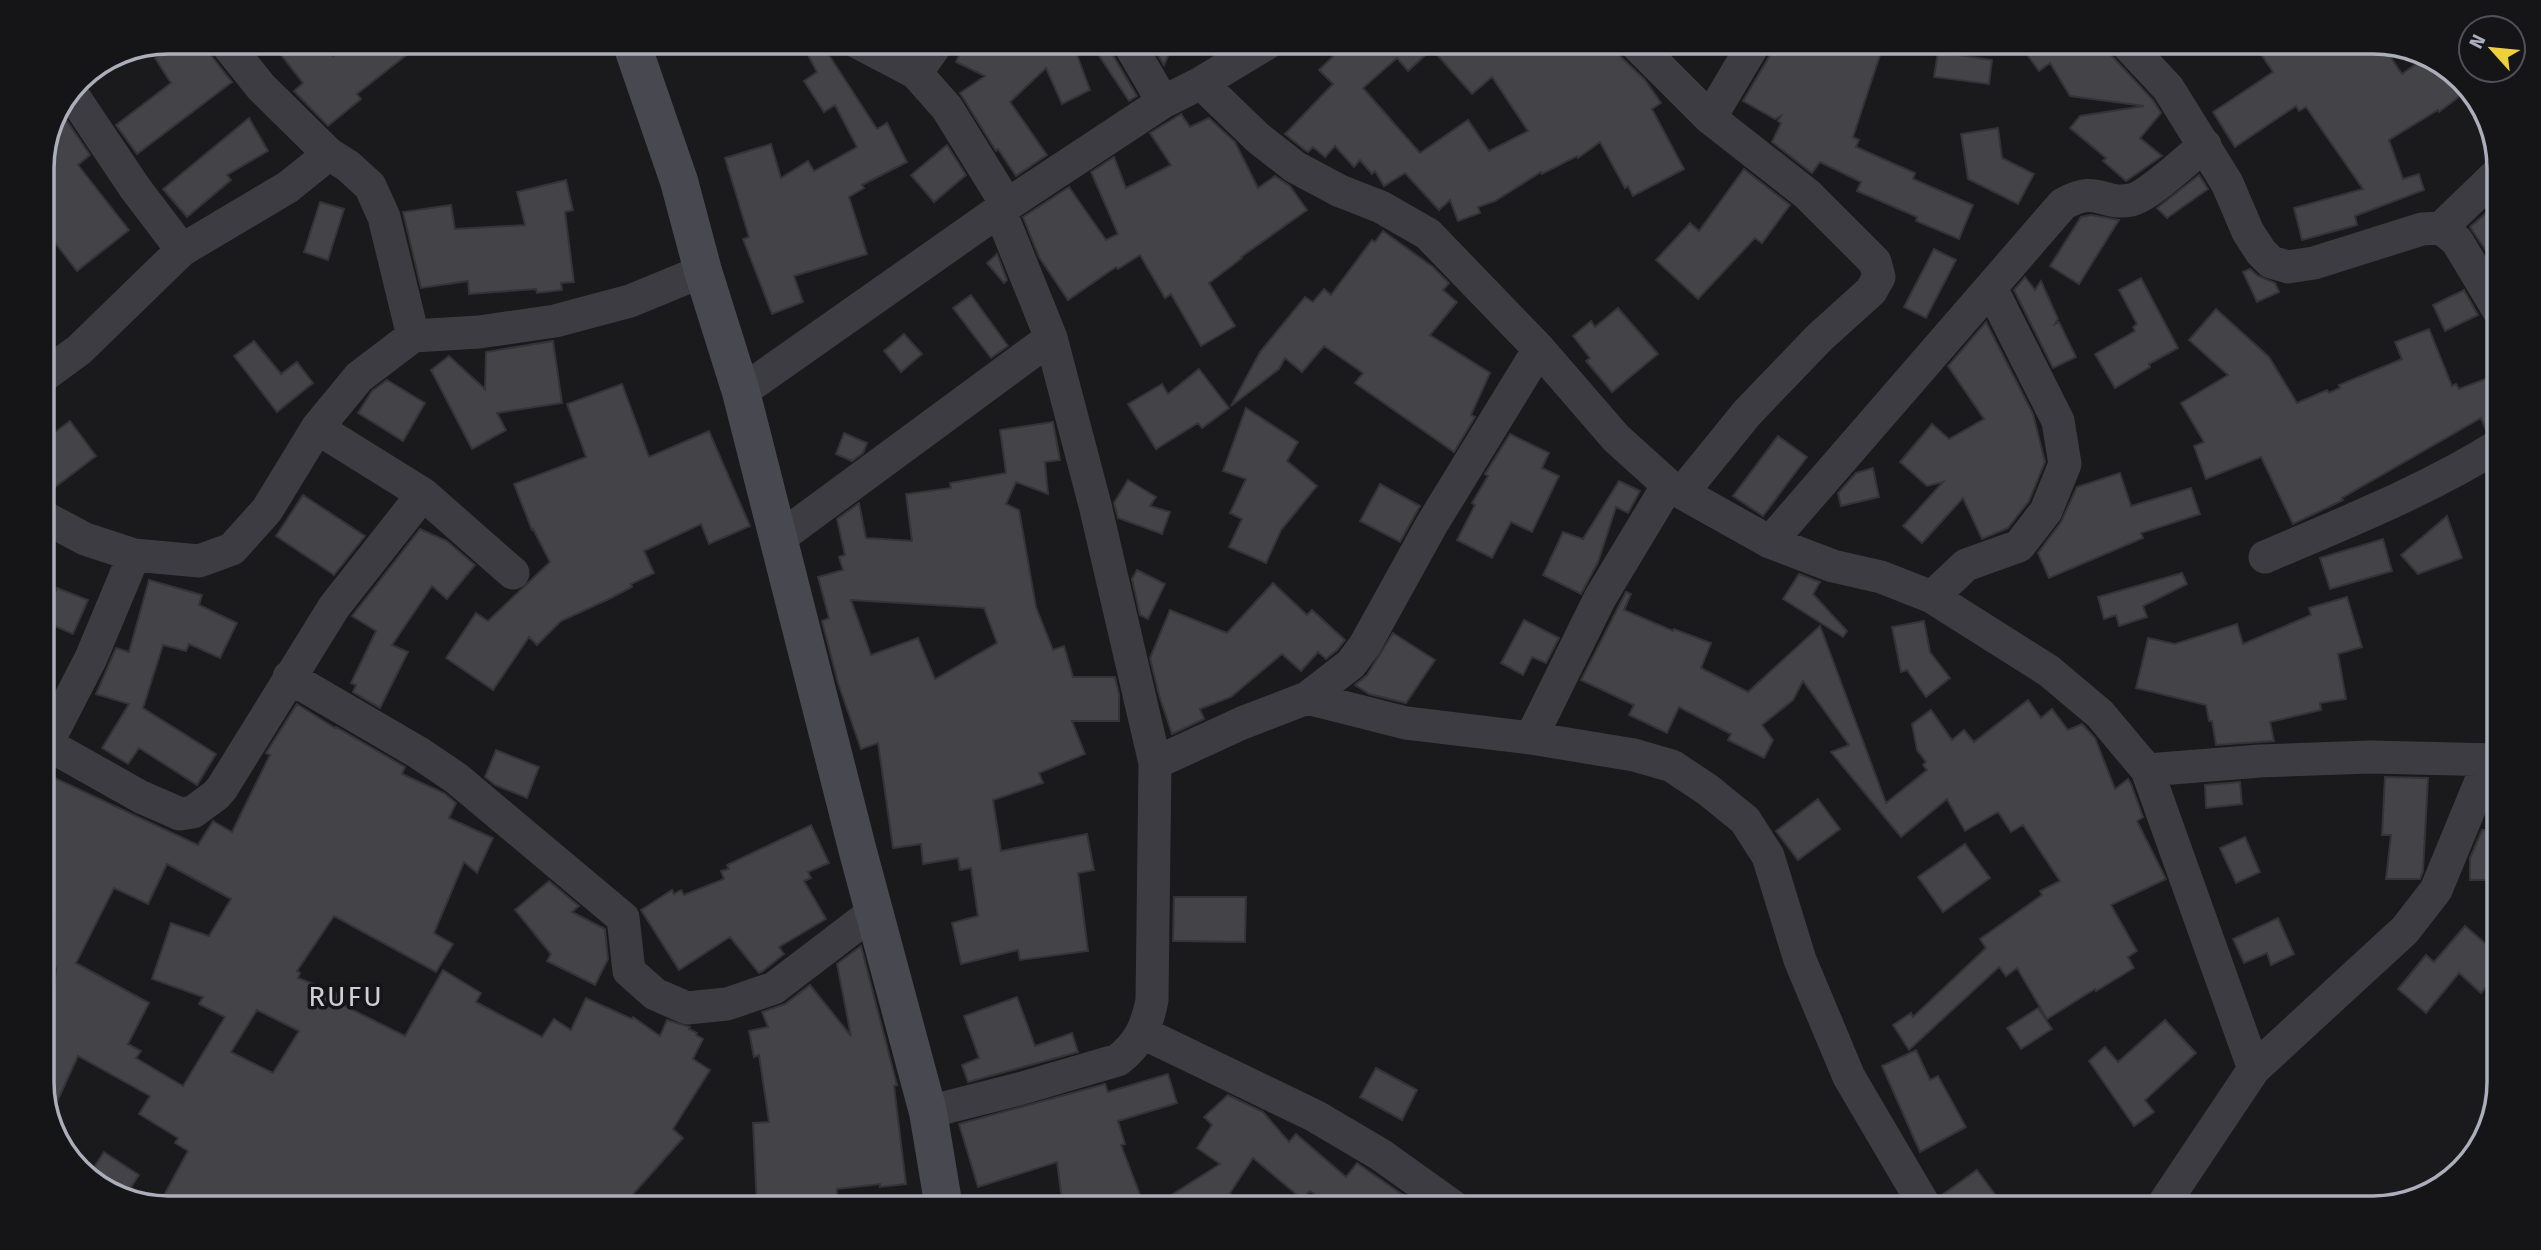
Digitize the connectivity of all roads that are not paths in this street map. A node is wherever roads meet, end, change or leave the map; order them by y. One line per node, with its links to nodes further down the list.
1 (235, 54): 16 (street)
2 (635, 54): 21 (street)
3 (881, 54): 10 (street)
4 (929, 54): 10 (street)
5 (1135, 54): 13 (street)
6 (1249, 54): 11 (street)
7 (1646, 54): 14 (street)
8 (1748, 54): 14 (street)
9 (2136, 54): 15 (street)
10 (916, 72): 18 (street)
11 (1201, 83): 13 (street); 26 (street)
12 (77, 101): 20 (street)
13 (1164, 102): 18 (street)
14 (1710, 118): 31 (street)
15 (2205, 145): 19 (street); 22 (street)
16 (328, 154): 20 (street); 24 (street)
17 (2487, 184): 19 (street)
18 (1004, 208): 25 (street); 28 (street)
19 (2441, 228): 23 (street)
20 (182, 250): 27 (street)
21 (703, 271): 24 (street); 28 (street)
22 (1991, 288): 35 (street); 39 (street)
23 (2487, 291)
24 (413, 336): 29 (street)
25 (1051, 338): 34 (street); 46 (street)
26 (1539, 349): 31 (street); 41 (street)
27 (54, 368)
28 (741, 392): 34 (street)
29 (317, 428): 32 (street); 36 (street)
30 (2487, 452): 37 (street)
31 (1675, 489): 35 (street); 43 (street)
32 (423, 494): 38 (street); 40 (street)
33 (54, 522): 36 (street)
34 (778, 539): 49 (street)
35 (1770, 542): 39 (street)
36 (134, 555): 42 (street)
37 (2265, 557)
38 (513, 573)
39 (1932, 597): 47 (street)
40 (289, 677): 44 (street); 49 (street)
41 (1307, 698): 43 (street); 46 (street)
42 (54, 731)
43 (1531, 738): 55 (street)
44 (54, 754)
45 (2487, 759): 47 (street)
46 (1155, 763): 50 (street)
47 (2147, 771): 51 (street)
48 (2487, 775): 51 (street)
49 (874, 911): 52 (street)
50 (1143, 1033): 52 (street); 54 (street)
51 (2254, 1069): 56 (street)
52 (928, 1112): 53 (street)
53 (942, 1196)
54 (1438, 1196)
55 (1919, 1196)
56 (2169, 1196)

